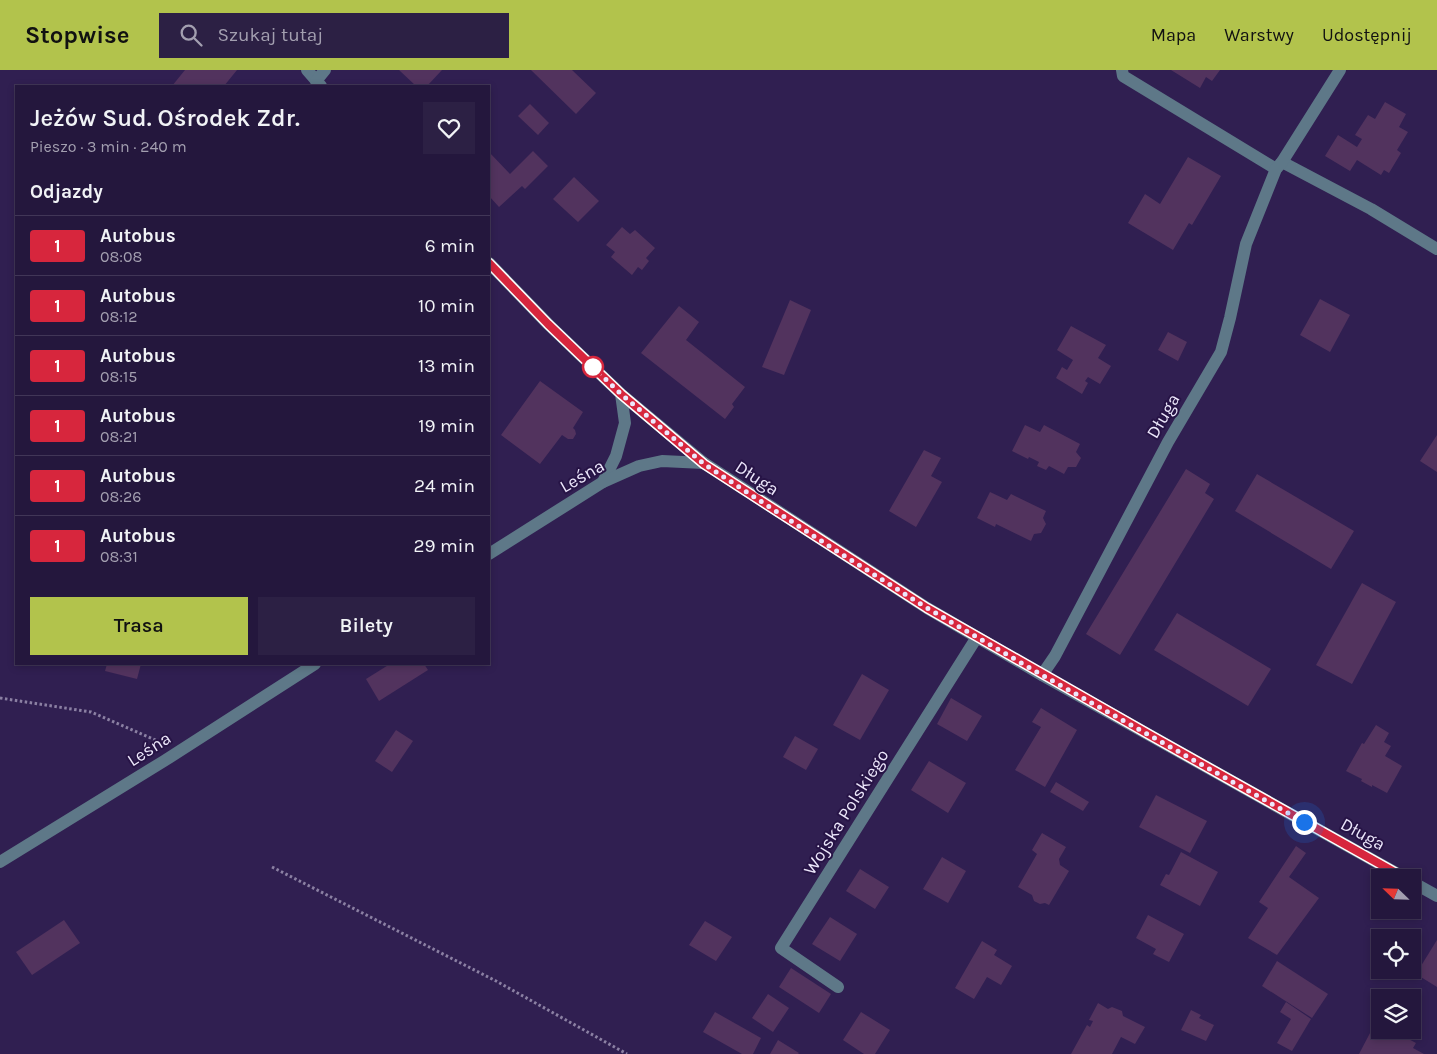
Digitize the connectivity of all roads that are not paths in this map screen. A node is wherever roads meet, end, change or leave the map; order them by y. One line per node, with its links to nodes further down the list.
1 (307, 70): 5 (street)
2 (325, 70): 5 (street)
3 (1122, 70): 6 (street)
4 (1340, 70): 6 (street, Długa)
5 (318, 84)
6 (1279, 166): 7 (street); 15 (street, Długa)
7 (1437, 249)
8 (490, 264): 9 (street, Długa)
9 (621, 394): 10 (street, Długa); 11 (street)
10 (704, 464): 11 (street, Leśna); 13 (street, Długa)
11 (603, 482): 12 (street, Leśna)
12 (490, 553)
13 (977, 637): 15 (street, Długa); 20 (street, Wojska Polskiego)
14 (313, 665): 16 (street, Leśna)
15 (1042, 675): 17 (street, Długa)
16 (0, 862)
17 (1388, 869)
18 (1421, 887): 19 (street)
19 (1437, 896)
20 (838, 987)

